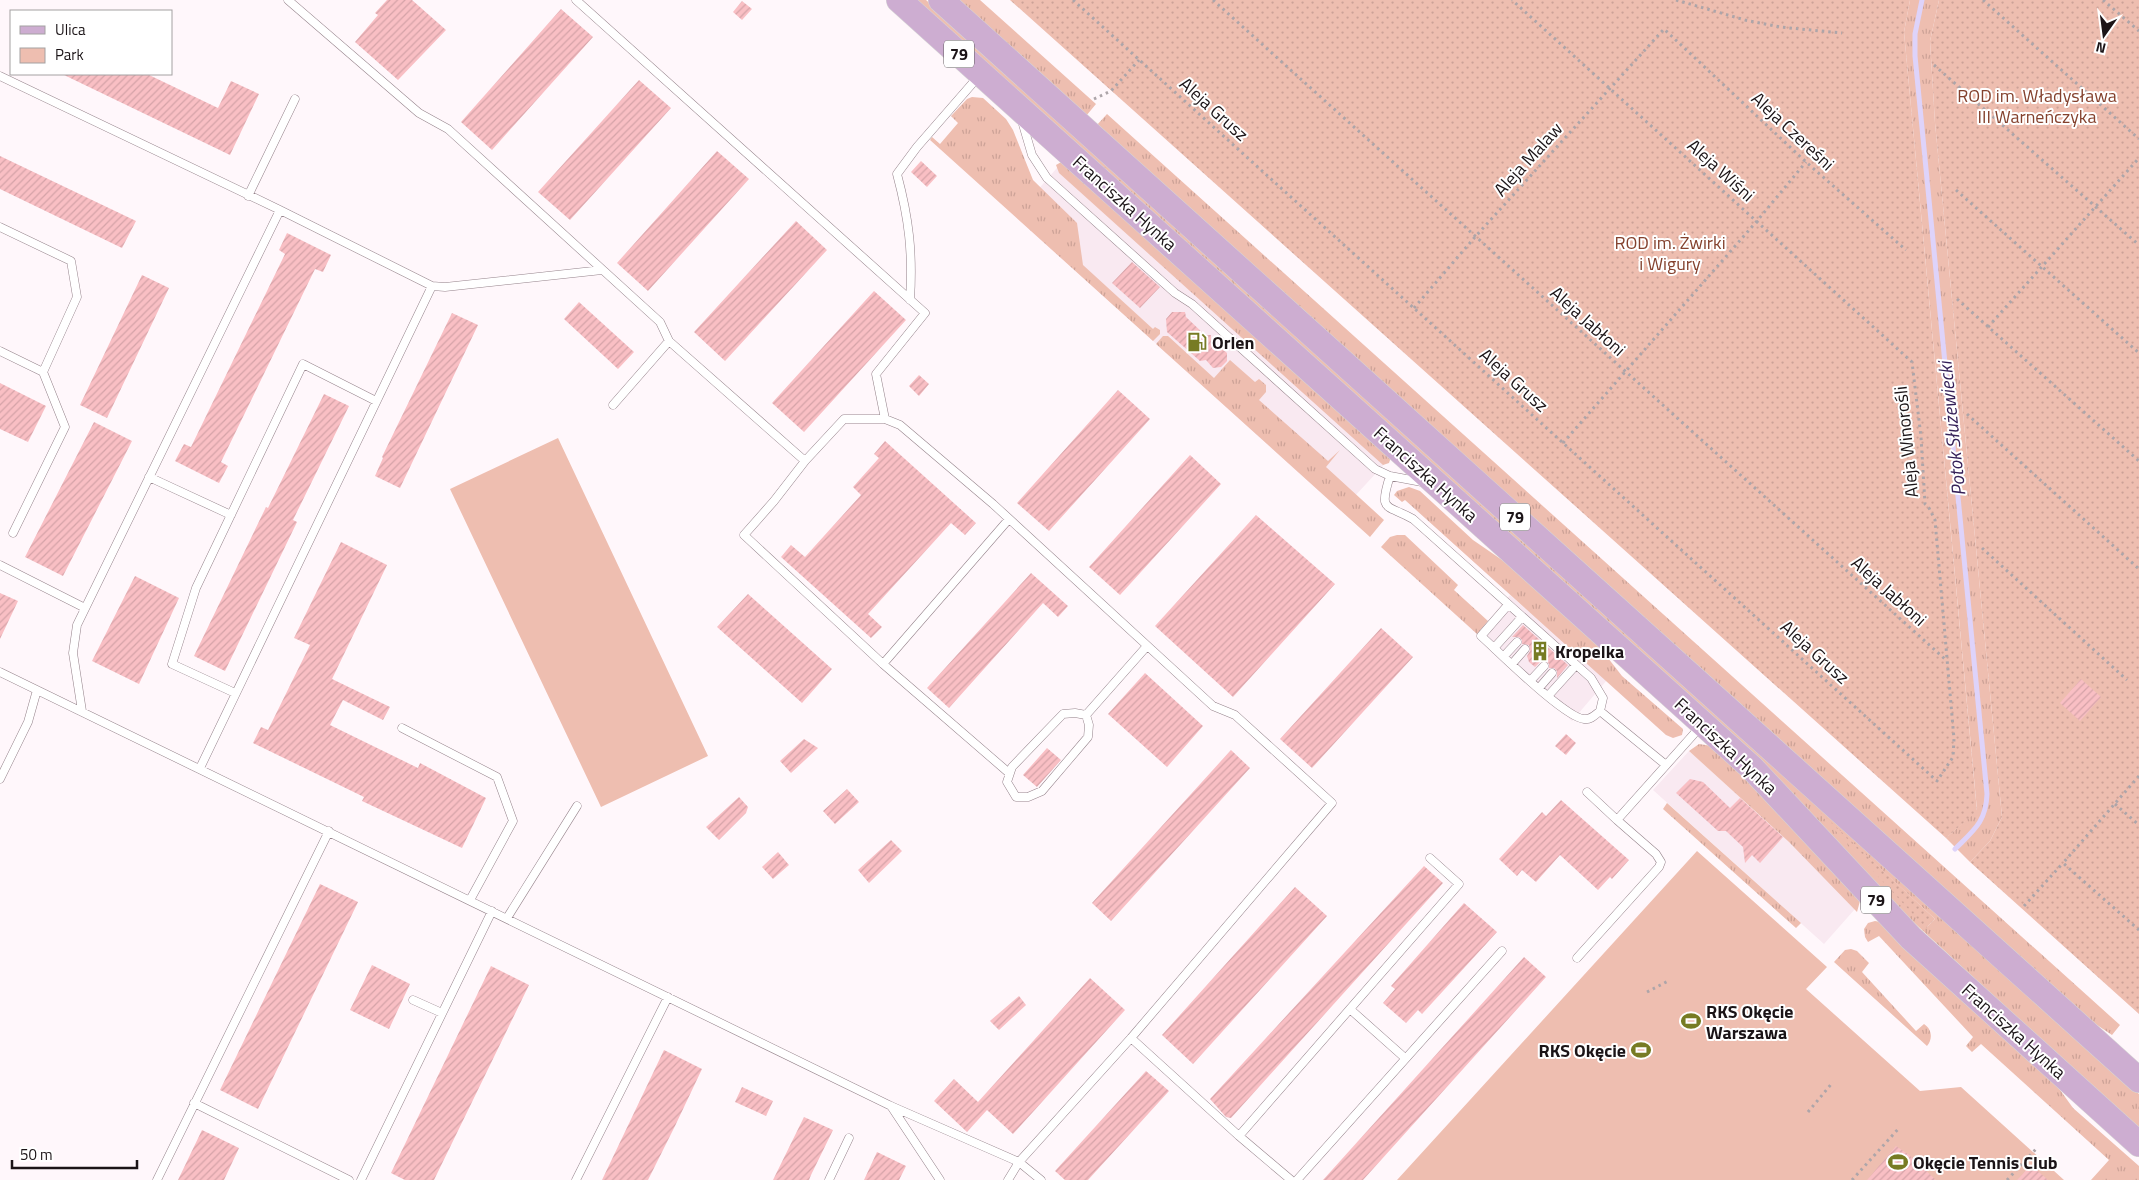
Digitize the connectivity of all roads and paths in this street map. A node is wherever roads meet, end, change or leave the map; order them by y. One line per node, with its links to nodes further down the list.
1 (288, 0): 35 (lane)
2 (576, 0): 38 (lane)
3 (899, 0): 16 (main road, Franciszka Hynka / 79)
4 (940, 0): 118 (main road, Franciszka Hynka / 79)
5 (1073, 0): 14 (path, Aleja Grusz)
6 (1213, 0): 31 (path, Aleja Jabłoni)
7 (1512, 0): 18 (path, Aleja Wiśni)
8 (1676, 0): 13 (path)
9 (1982, 0): 22 (path)
10 (2103, 0): 12 (path)
11 (1664, 29): 18 (path, Aleja Malaw); 24 (path, Aleja Czereśni)
12 (2139, 31)
13 (1842, 33)
14 (1139, 60): 20 (path); 39 (path, Aleja Grusz)
15 (1934, 65): 27 (path)
16 (980, 73): 21 (main road, Franciszka Hynka / 79); 38 (lane)
17 (0, 76): 26 (lane)
18 (1611, 89): 29 (path, Aleja Wiśni); 31 (path, Aleja Malaw)
19 (295, 99): 26 (lane)
20 (1094, 99)
21 (1018, 107): 54 (lane); 56 (main road, Franciszka Hynka / 79)
22 (2139, 140)
23 (2139, 158): 27 (path)
24 (1806, 162): 29 (path); 33 (path, Aleja Czereśni)
25 (1956, 190): 34 (path)
26 (248, 196): 28 (lane)
27 (2096, 207): 32 (path); 34 (path)
28 (280, 210): 36 (lane); 55 (lane)
29 (1758, 221): 44 (path, Aleja Wiśni); 46 (path)
30 (0, 227): 45 (lane)
31 (1475, 237): 39 (path, Aleja Malaw); 46 (path, Aleja Jabłoni)
32 (2139, 245)
33 (1906, 250)
34 (2043, 267): 40 (path); 43 (path)
35 (602, 270): 36 (lane); 41 (lane)
36 (432, 286): 47 (lane)
37 (1957, 299): 40 (path)
38 (910, 300): 50 (lane)
39 (1414, 308): 51 (path, Aleja Grusz)
40 (1988, 328): 53 (path)
41 (669, 341): 48 (lane); 52 (lane)
42 (0, 351): 45 (lane)
43 (2139, 353)
44 (1912, 362): 71 (path, Aleja Winorośli)
45 (42, 372): 59 (lane)
46 (1625, 372): 51 (path); 71 (path, Aleja Jabłoni)
47 (376, 401): 57 (lane); 82 (lane)
48 (613, 404)
49 (1967, 414): 62 (path)
50 (885, 419): 52 (lane); 58 (lane)
51 (1563, 443): 94 (path, Aleja Grusz)
52 (805, 461): 72 (lane)
53 (2139, 461)
54 (1390, 476): 56 (lane); 63 (lane)
55 (149, 477): 57 (lane); 64 (lane)
56 (1437, 484): 87 (main road, Franciszka Hynka / 79)
57 (231, 515): 82 (lane)
58 (1009, 519): 67 (lane); 72 (lane)
59 (13, 533)
60 (1982, 548): 79 (path)
61 (0, 565): 64 (lane)
62 (2139, 569)
63 (1508, 604): 65 (lane); 68 (lane)
64 (85, 608): 84 (lane)
65 (1522, 617): 68 (lane); 74 (lane)
66 (1517, 642): 70 (lane)
67 (1147, 646): 86 (lane); 116 (lane)
68 (1494, 648): 70 (lane)
69 (1525, 649): 73 (lane)
70 (1504, 656): 73 (lane)
71 (1946, 661): 94 (path, Aleja Winorośli)
72 (883, 664): 91 (lane)
73 (1512, 664): 78 (lane)
74 (1576, 665): 83 (lane); 85 (lane)
75 (1544, 666): 78 (lane)
76 (0, 672): 81 (lane)
77 (1552, 673): 80 (lane)
78 (1531, 680): 80 (lane)
79 (2127, 680)
80 (1539, 688): 83 (lane)
81 (37, 690): 84 (lane); 93 (lane)
82 (235, 693): 90 (lane)
83 (1548, 696): 85 (lane)
84 (82, 711): 90 (lane)
85 (1600, 711): 89 (lane)
86 (1086, 715): 91 (lane); 91 (lane)
87 (1704, 724): 89 (lane); 126 (main road, Franciszka Hynka / 79)
88 (402, 728): 103 (lane)
89 (1666, 765): 98 (lane)
90 (200, 768): 100 (lane)
91 (1009, 773)
92 (2139, 776): 96 (path)
93 (0, 779)
94 (1937, 781)
95 (1587, 792): 98 (lane)
96 (2115, 804): 99 (path); 102 (path)
97 (576, 806): 106 (lane)
98 (1617, 820): 109 (lane)
99 (2139, 825)
100 (329, 831): 103 (lane); 120 (lane)
101 (1430, 858): 114 (lane)
102 (2063, 863): 104 (path); 107 (path)
103 (470, 900): 105 (lane)
104 (2024, 906)
105 (492, 910): 106 (lane); 115 (lane)
106 (507, 918): 112 (lane)
107 (2139, 930)
108 (1502, 951): 117 (lane)
109 (1577, 958)
110 (1670, 980): 111 (path)
111 (1647, 992)
112 (668, 997): 121 (lane); 132 (lane)
113 (413, 1000): 115 (lane)
114 (1351, 1010): 117 (lane); 124 (lane)
115 (442, 1012): 131 (lane)
116 (1131, 1038): 124 (lane); 128 (lane)
117 (1405, 1058): 138 (lane)
118 (2139, 1080)
119 (1833, 1082): 122 (path)
120 (194, 1104): 129 (lane); 130 (lane)
121 (891, 1106): 128 (lane); 134 (lane)
122 (1808, 1112)
123 (1900, 1127): 139 (path)
124 (1239, 1136): 137 (lane)
125 (849, 1138): 133 (lane)
126 (2139, 1144)
127 (2036, 1148): 140 (path)
128 (1019, 1162): 135 (lane); 136 (lane)
129 (157, 1180)
130 (349, 1180)
131 (361, 1180)
132 (576, 1180)
133 (828, 1180)
134 (940, 1180)
135 (1008, 1180)
136 (1041, 1180)
137 (1292, 1180)
138 (1296, 1180)
139 (1852, 1180)
140 (2007, 1180)

